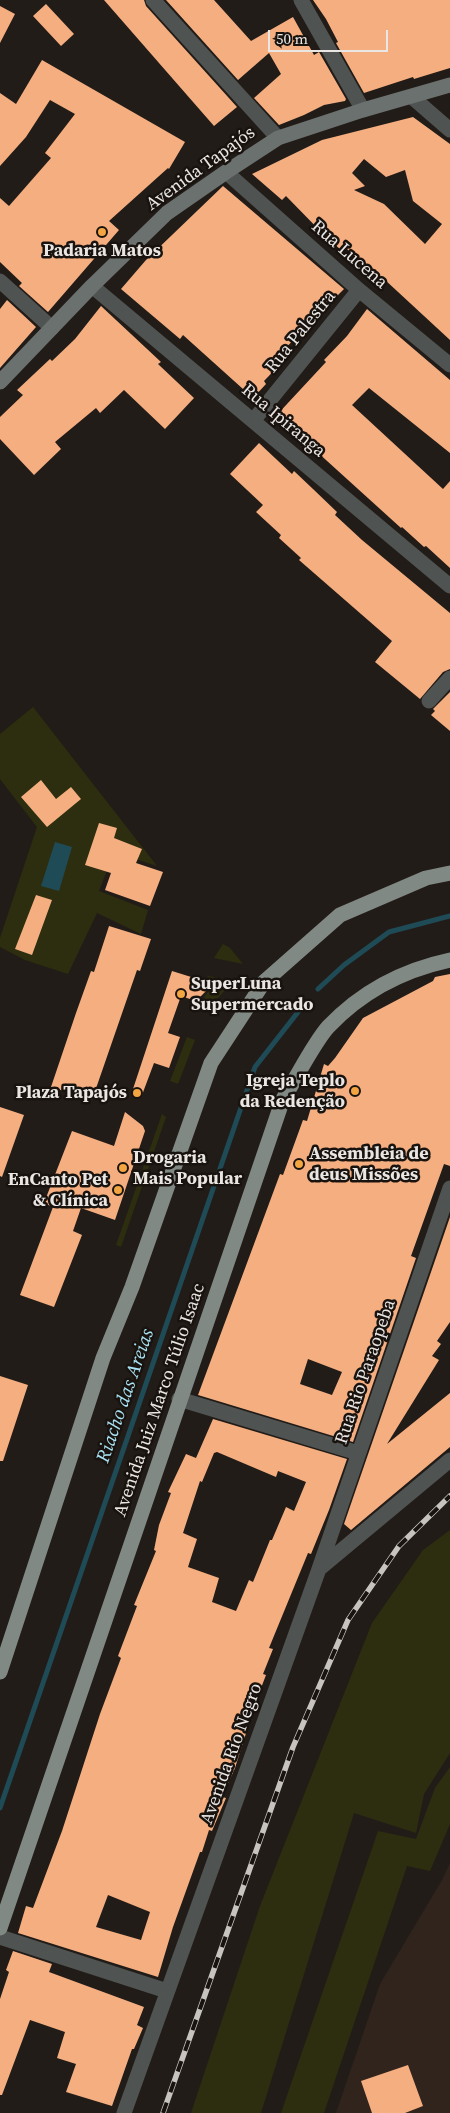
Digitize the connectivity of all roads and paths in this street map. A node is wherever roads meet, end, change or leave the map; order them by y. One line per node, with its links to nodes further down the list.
1 (153, 0): 7 (street)
2 (301, 0): 5 (street)
3 (450, 85): 4 (main road, Avenida Tapajós)
4 (412, 97): 5 (main road, Avenida Tapajós); 6 (street)
5 (363, 110): 7 (main road, Avenida Tapajós)
6 (450, 130)
7 (278, 138): 8 (main road, Avenida Tapajós)
8 (226, 172): 10 (main road, Avenida Tapajós); 11 (street, Rua Lucena)
9 (0, 281): 12 (street)
10 (92, 286): 12 (main road, Avenida Tapajós); 15 (street, Rua Ipiranga)
11 (359, 290): 13 (street, Rua Lucena); 15 (street, Rua Palestra)
12 (52, 328): 14 (main road, Avenida Tapajós)
13 (450, 365)
14 (0, 382)
15 (253, 421): 16 (street, Rua Ipiranga)
16 (450, 586)
17 (450, 678): 18 (street)
18 (429, 701)
19 (450, 873): 26 (main road)
20 (450, 960): 22 (main road, Avenida Juiz Marco Túlio Isaac)
21 (450, 1188): 23 (street, Rua Rio Paraopeba)
22 (179, 1399): 23 (street); 27 (main road, Avenida Juiz Marco Túlio Isaac)
23 (358, 1453): 25 (street, Rua Rio Paraopeba)
24 (450, 1460): 25 (street)
25 (319, 1569): 29 (street, Avenida Rio Negro)
26 (0, 1672)
27 (0, 1928)
28 (0, 1937): 29 (street)
29 (167, 1991): 30 (street, Avenida Rio Negro)
30 (124, 2113)

